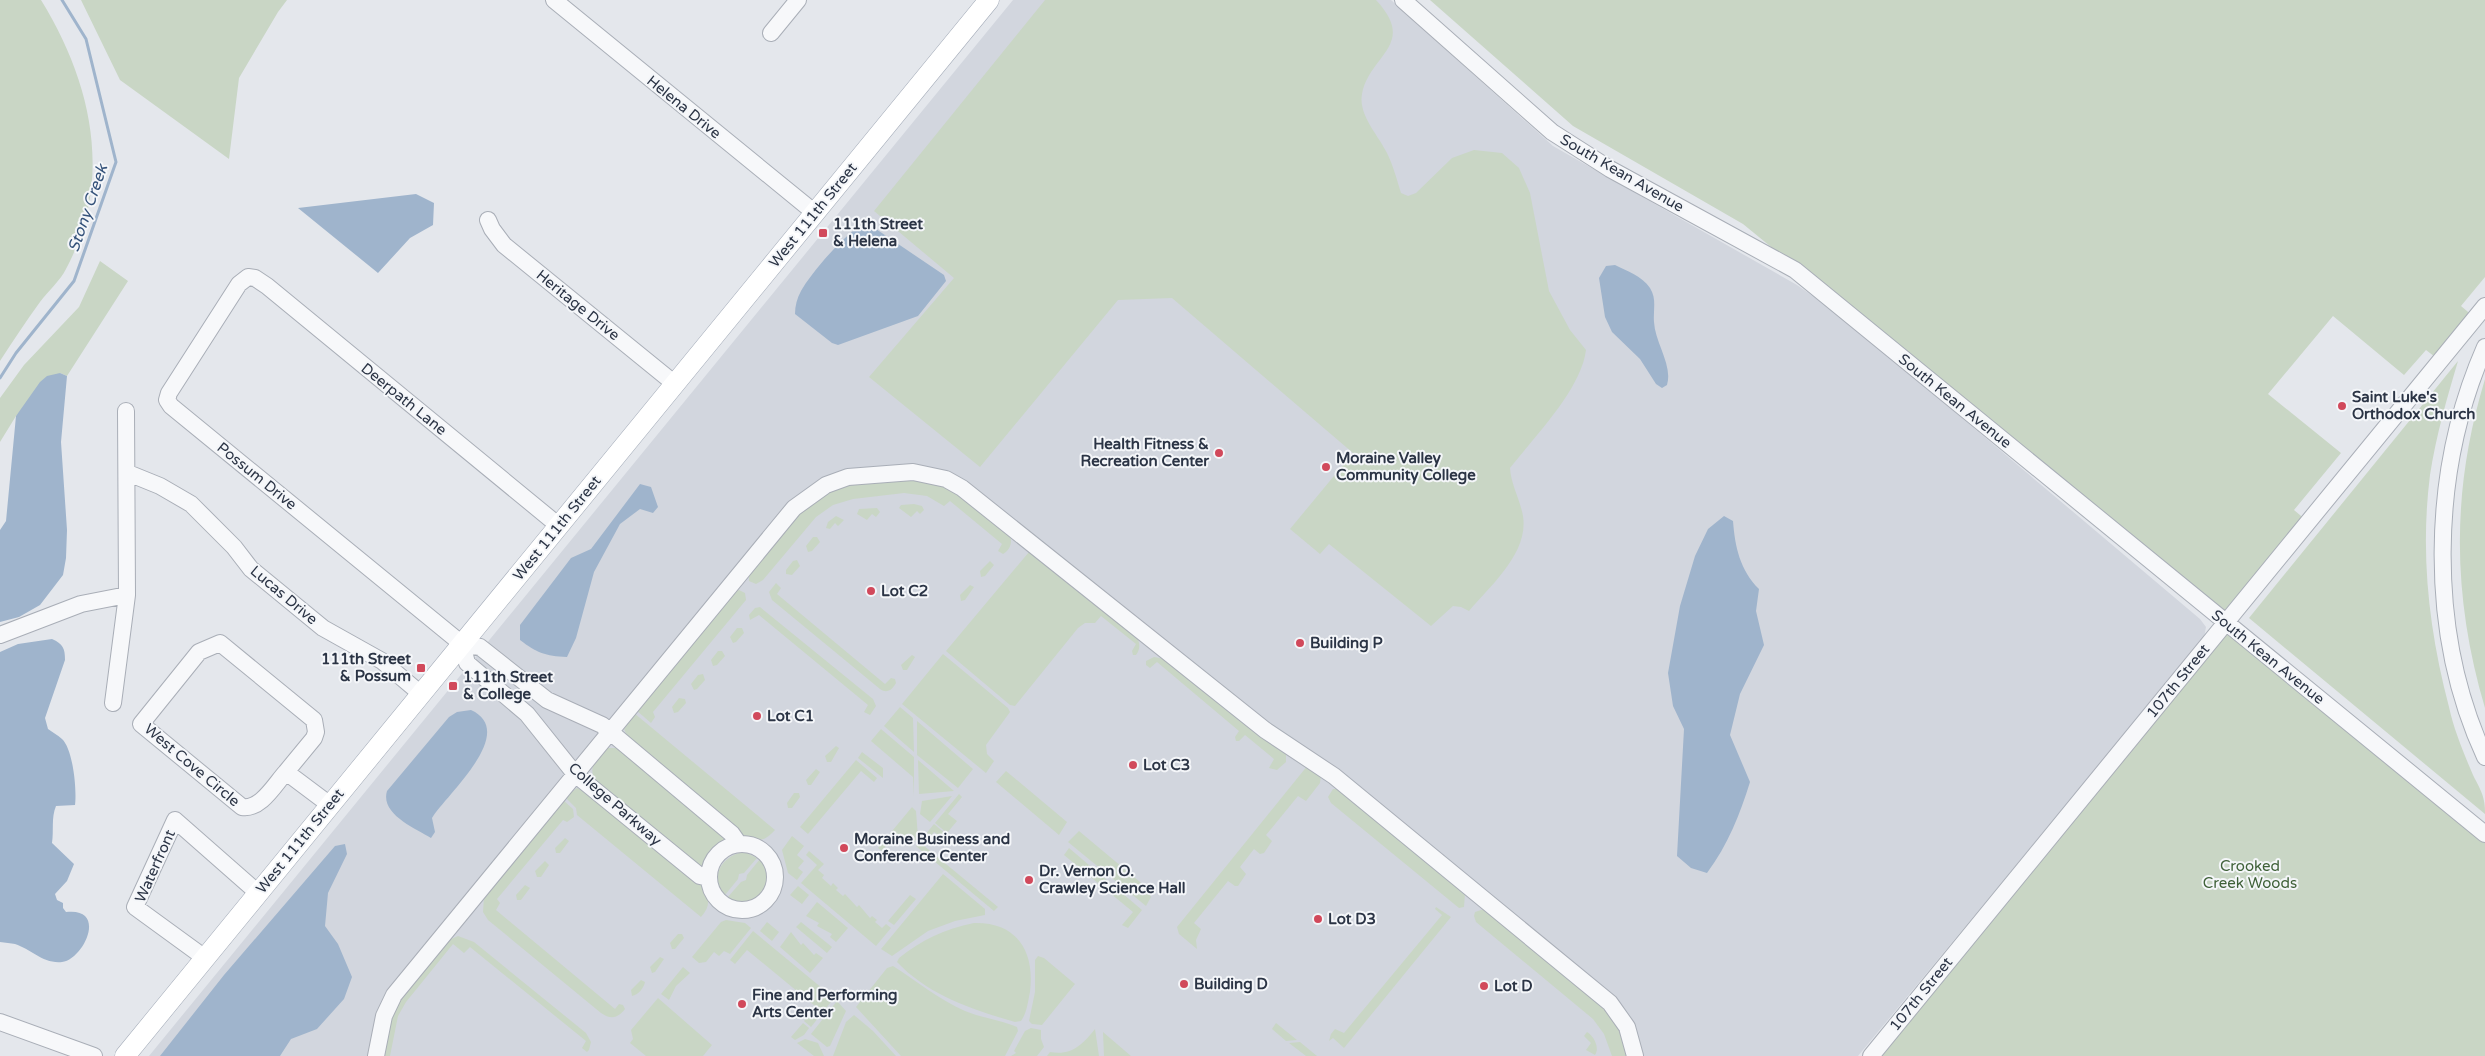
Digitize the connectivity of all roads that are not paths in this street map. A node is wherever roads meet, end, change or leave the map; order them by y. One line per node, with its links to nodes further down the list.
1 (554, 0): 6 (street, Helena Drive)
2 (798, 0): 5 (street)
3 (989, 0): 6 (main road, West 111th Street)
4 (1404, 0): 16 (street, South Kean Avenue)
5 (771, 34)
6 (815, 213): 11 (main road, West 111th Street)
7 (488, 220): 11 (street, Heritage Drive)
8 (248, 277): 14 (street, Deerpath Lane); 18 (street, Possum Drive)
9 (2485, 306): 16 (street, 107th Street)
10 (2485, 347): 22 (street)
11 (675, 384): 14 (main road, West 111th Street)
12 (126, 411): 13 (street)
13 (128, 473): 15 (street); 19 (street, Lucas Drive)
14 (559, 526): 18 (main road, West 111th Street)
15 (128, 595): 17 (street); 20 (street)
16 (2226, 623): 26 (street, South Kean Avenue); 36 (street, 107th Street)
17 (0, 635)
18 (462, 644): 19 (main road, West 111th Street); 21 (street); 24 (street, College Parkway)
19 (421, 694): 25 (main road, West 111th Street)
20 (113, 703)
21 (610, 731): 24 (street); 27 (street); 35 (street)
22 (2485, 757)
23 (286, 772): 23 (street, West Cove Circle); 25 (street)
24 (575, 774): 28 (street, College Parkway); 34 (street)
25 (330, 805): 29 (main road, West 111th Street)
26 (2485, 834)
27 (739, 844): 28 (street); 28 (street)
28 (709, 878)
29 (258, 893): 30 (main road, West 111th Street); 30 (street, Waterfront)
30 (205, 958): 33 (main road, West 111th Street)
31 (0, 1022): 32 (street)
32 (94, 1056)
33 (124, 1056)
34 (376, 1056)
35 (1635, 1056)
36 (1871, 1056)

